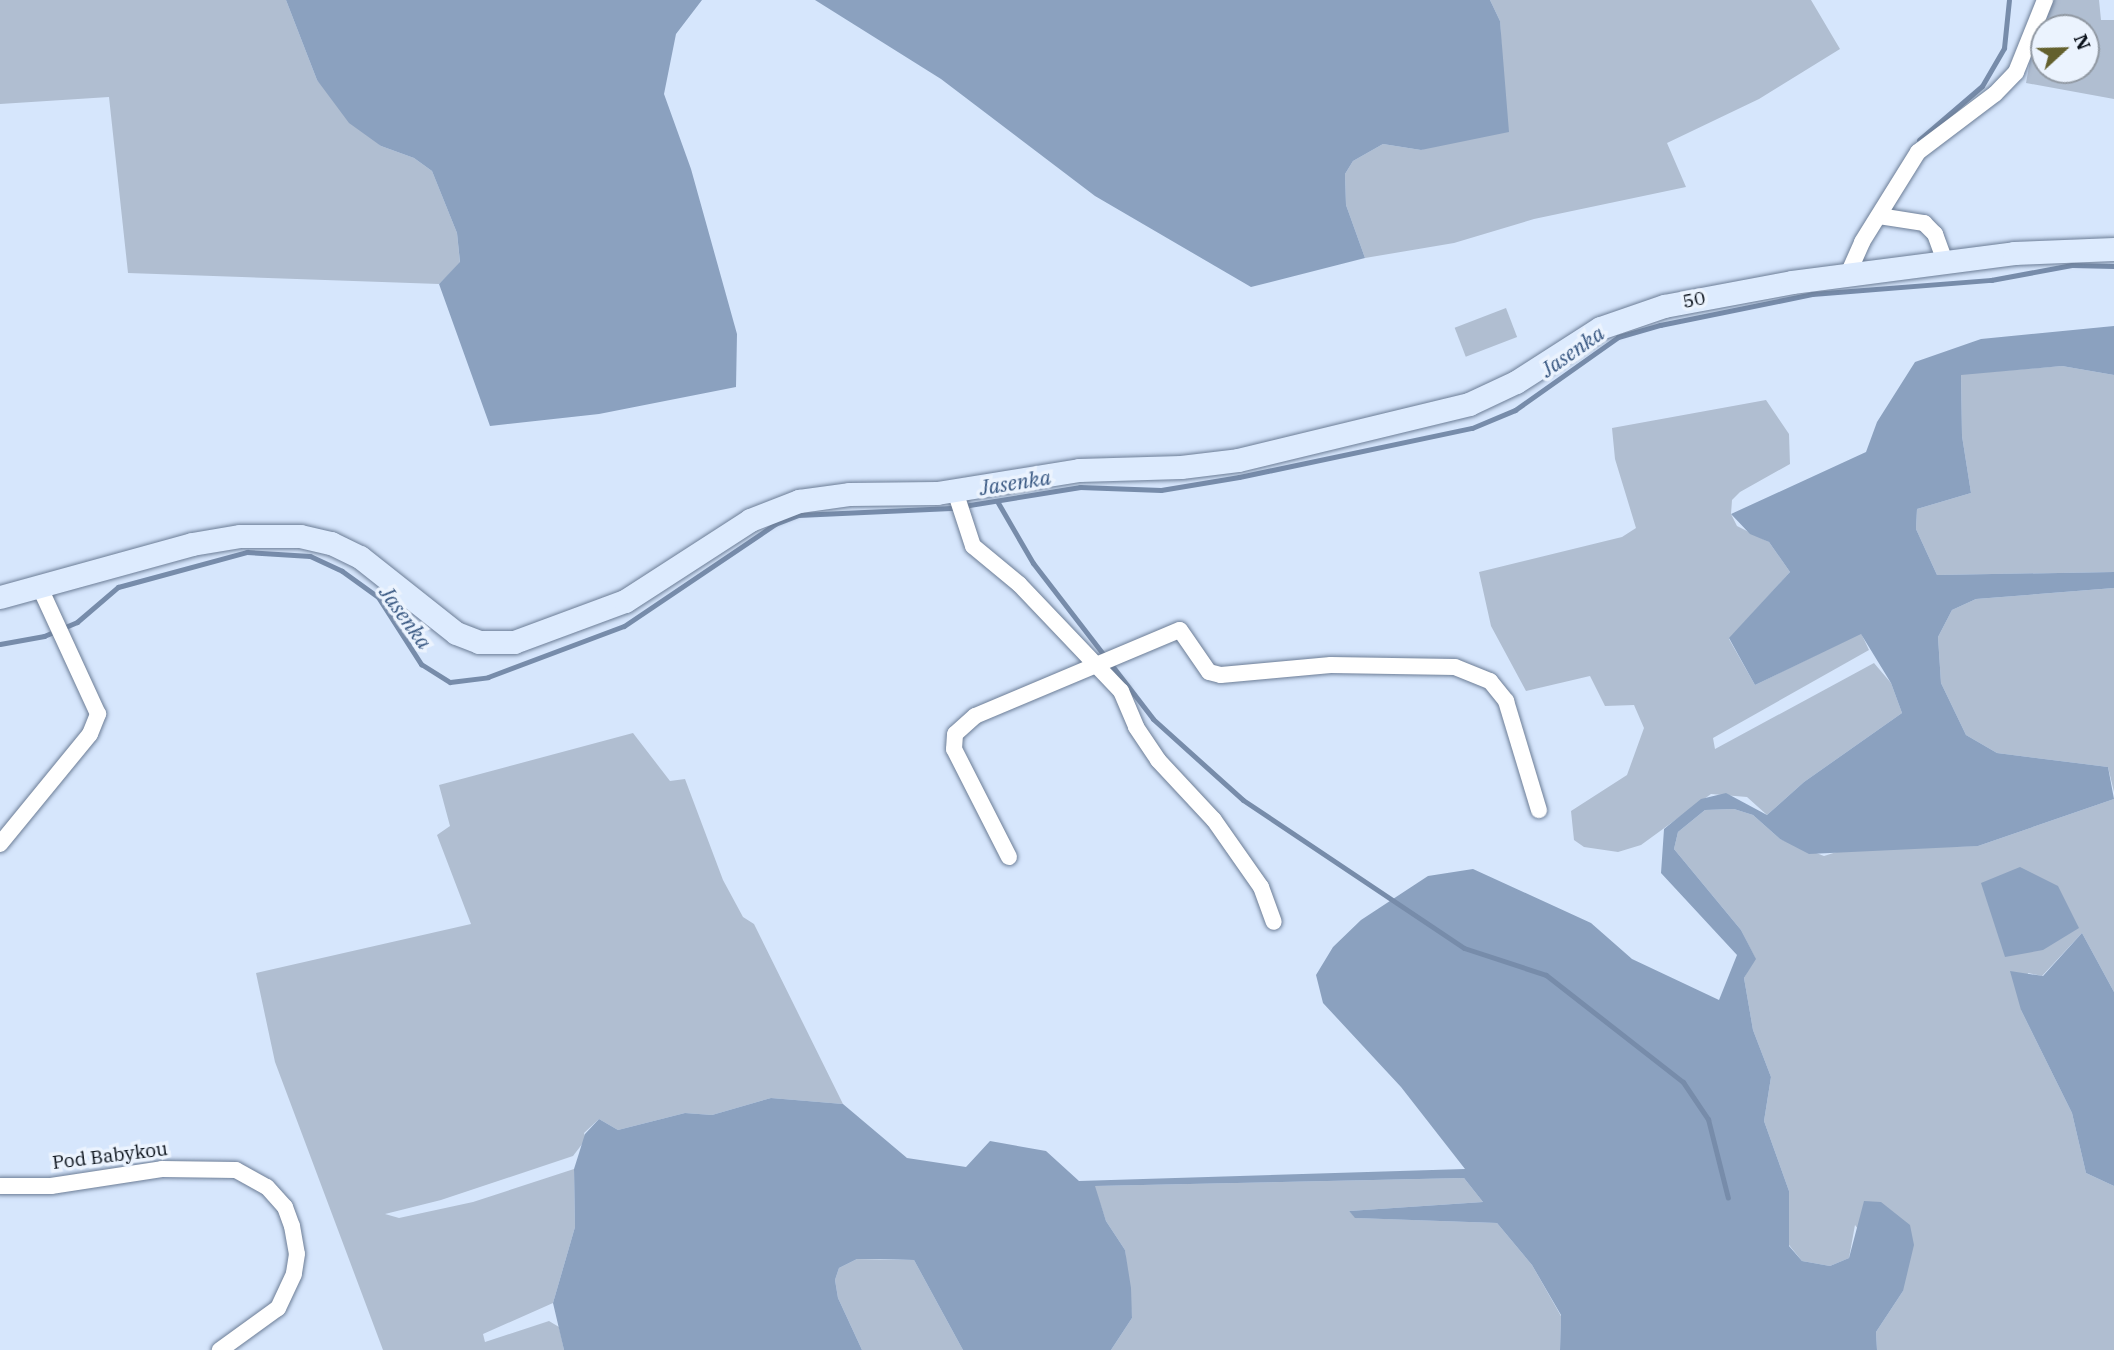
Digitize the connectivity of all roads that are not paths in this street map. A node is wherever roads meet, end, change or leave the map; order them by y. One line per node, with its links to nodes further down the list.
1 (2045, 0): 2 (street)
2 (1879, 216): 4 (street); 5 (street)
3 (2114, 249): 4 (street, 50)
4 (1946, 264): 5 (street, 50)
5 (1848, 274): 6 (street, 50)
6 (957, 495): 7 (street, 50); 9 (street)
7 (39, 586): 8 (street, 50); 11 (street)
8 (0, 597)
9 (1101, 664): 10 (street); 12 (street); 13 (street)
10 (1539, 810)
11 (0, 844)
12 (1009, 857)
13 (1274, 922)
14 (0, 1186): 15 (street, Pod Babykou)
15 (220, 1350)

